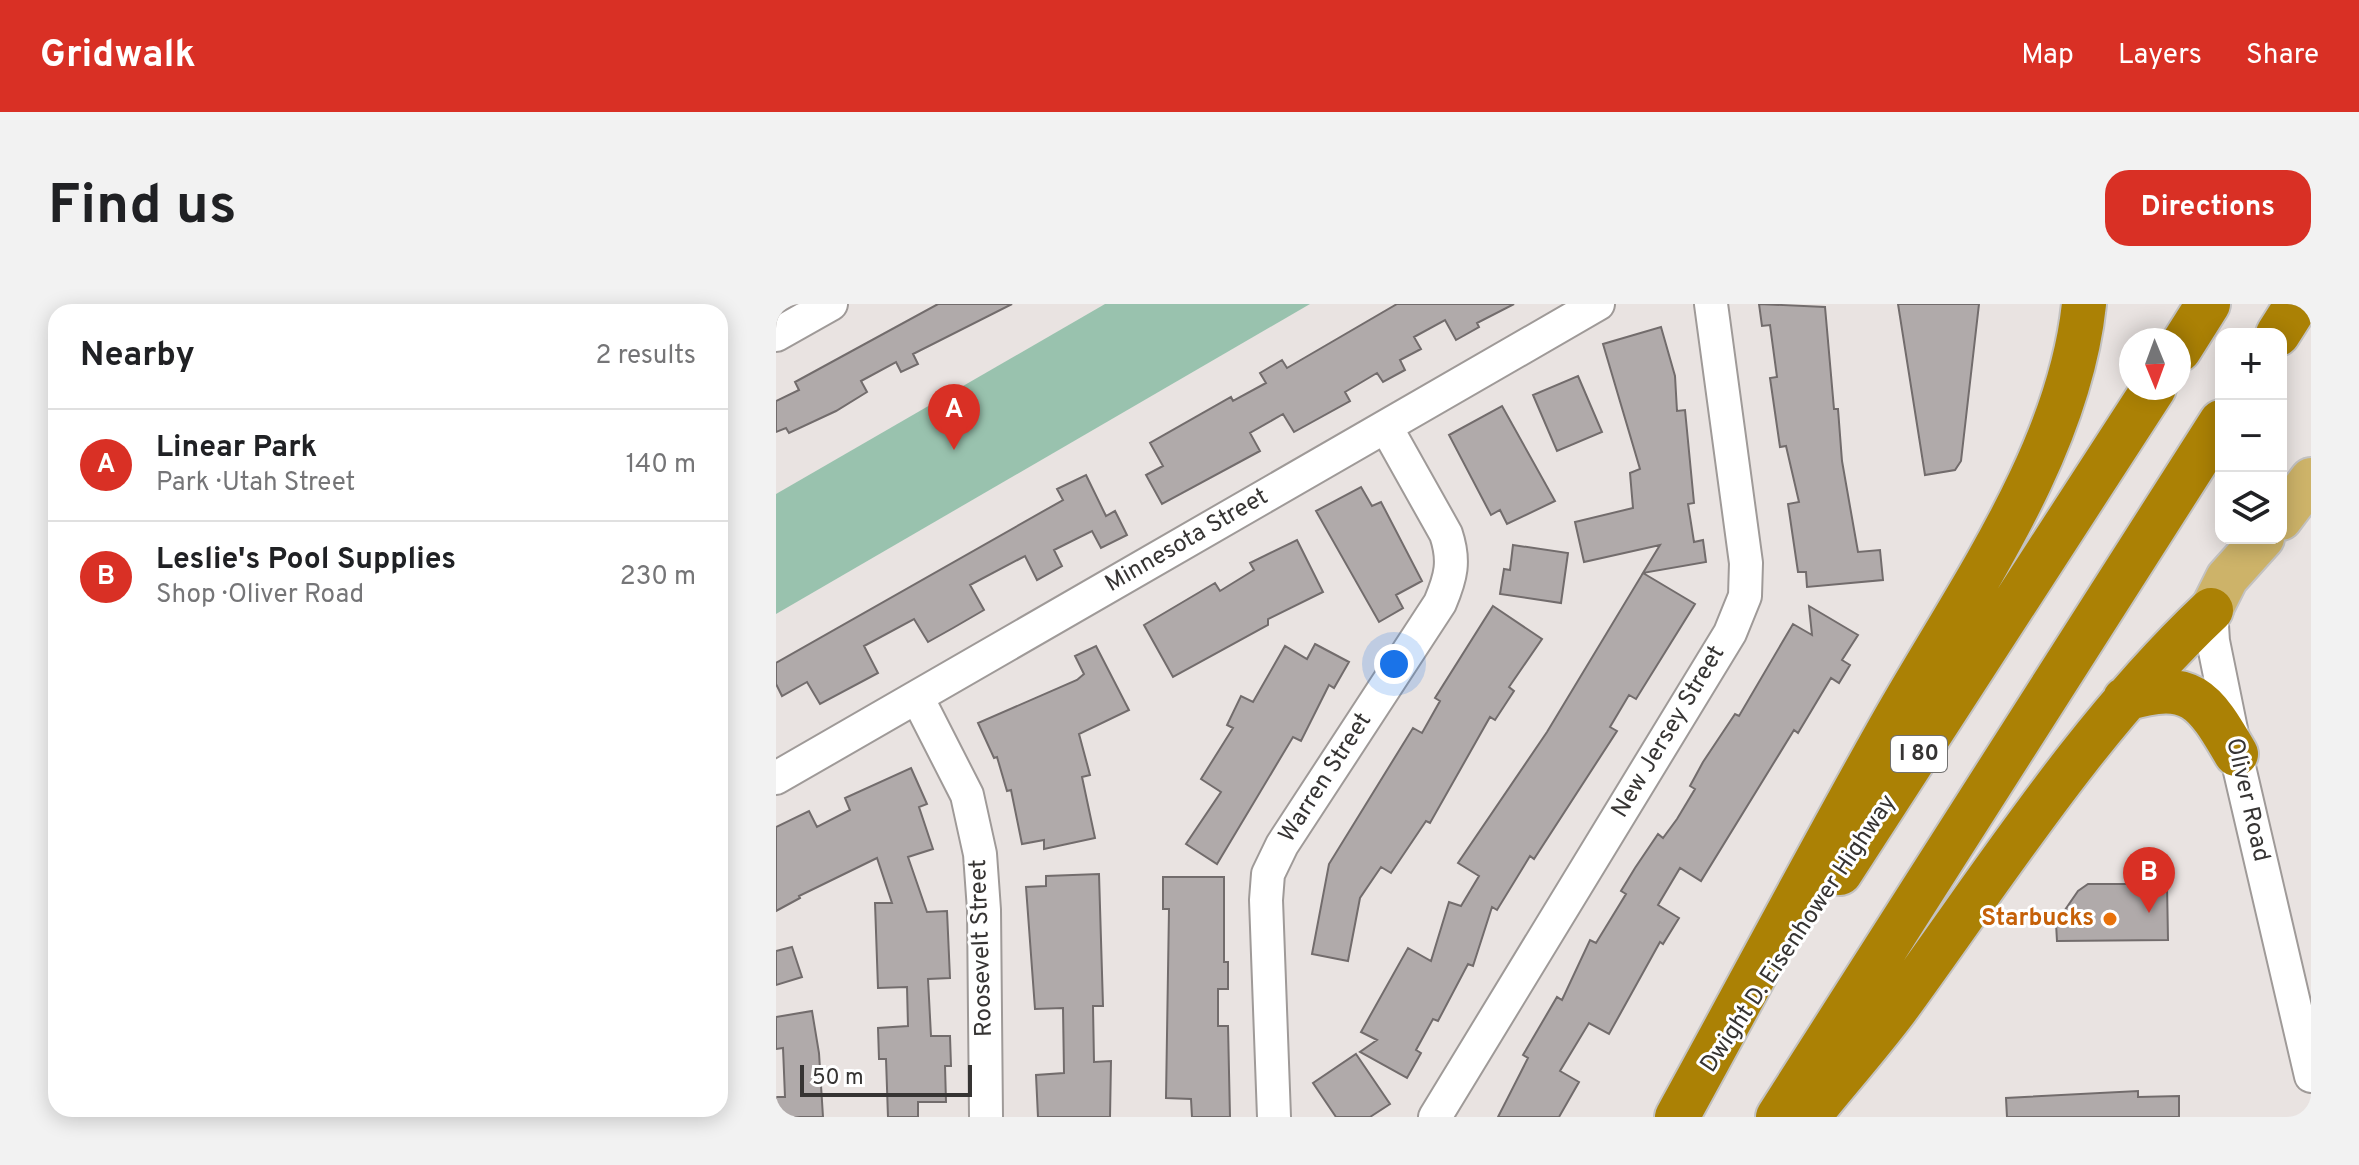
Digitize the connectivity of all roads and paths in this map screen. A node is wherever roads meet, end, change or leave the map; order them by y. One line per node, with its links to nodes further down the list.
1 (831, 304): 9 (street)
2 (1598, 304): 11 (street, Minnesota Street)
3 (1711, 304): 25 (street, New Jersey Street)
4 (2084, 304): 26 (highway)
5 (2208, 304): 8 (highway)
6 (2297, 304): 7 (highway)
7 (2282, 328)
8 (2191, 331)
9 (776, 335)
10 (2146, 400): 26 (highway, Dwight D. Eisenhower Highway / I 80)
11 (1386, 427): 17 (street, Minnesota Street); 24 (street, Warren Street)
12 (2215, 431): 27 (highway)
13 (2311, 479): 14 (main road)
14 (2287, 511)
15 (2258, 544): 16 (main road)
16 (2211, 610): 18 (highway); 19 (street, Oliver Road)
17 (917, 697): 20 (street, Minnesota Street); 23 (street, Roosevelt Street)
18 (2125, 699): 19 (highway); 28 (highway)
19 (2236, 754): 21 (street, Oliver Road)
20 (776, 778)
21 (2298, 962): 22 (street, Oliver Road)
22 (2311, 1076)
23 (986, 1117)
24 (1274, 1117)
25 (1435, 1117)
26 (1677, 1117)
27 (1778, 1117)
28 (1808, 1117)

